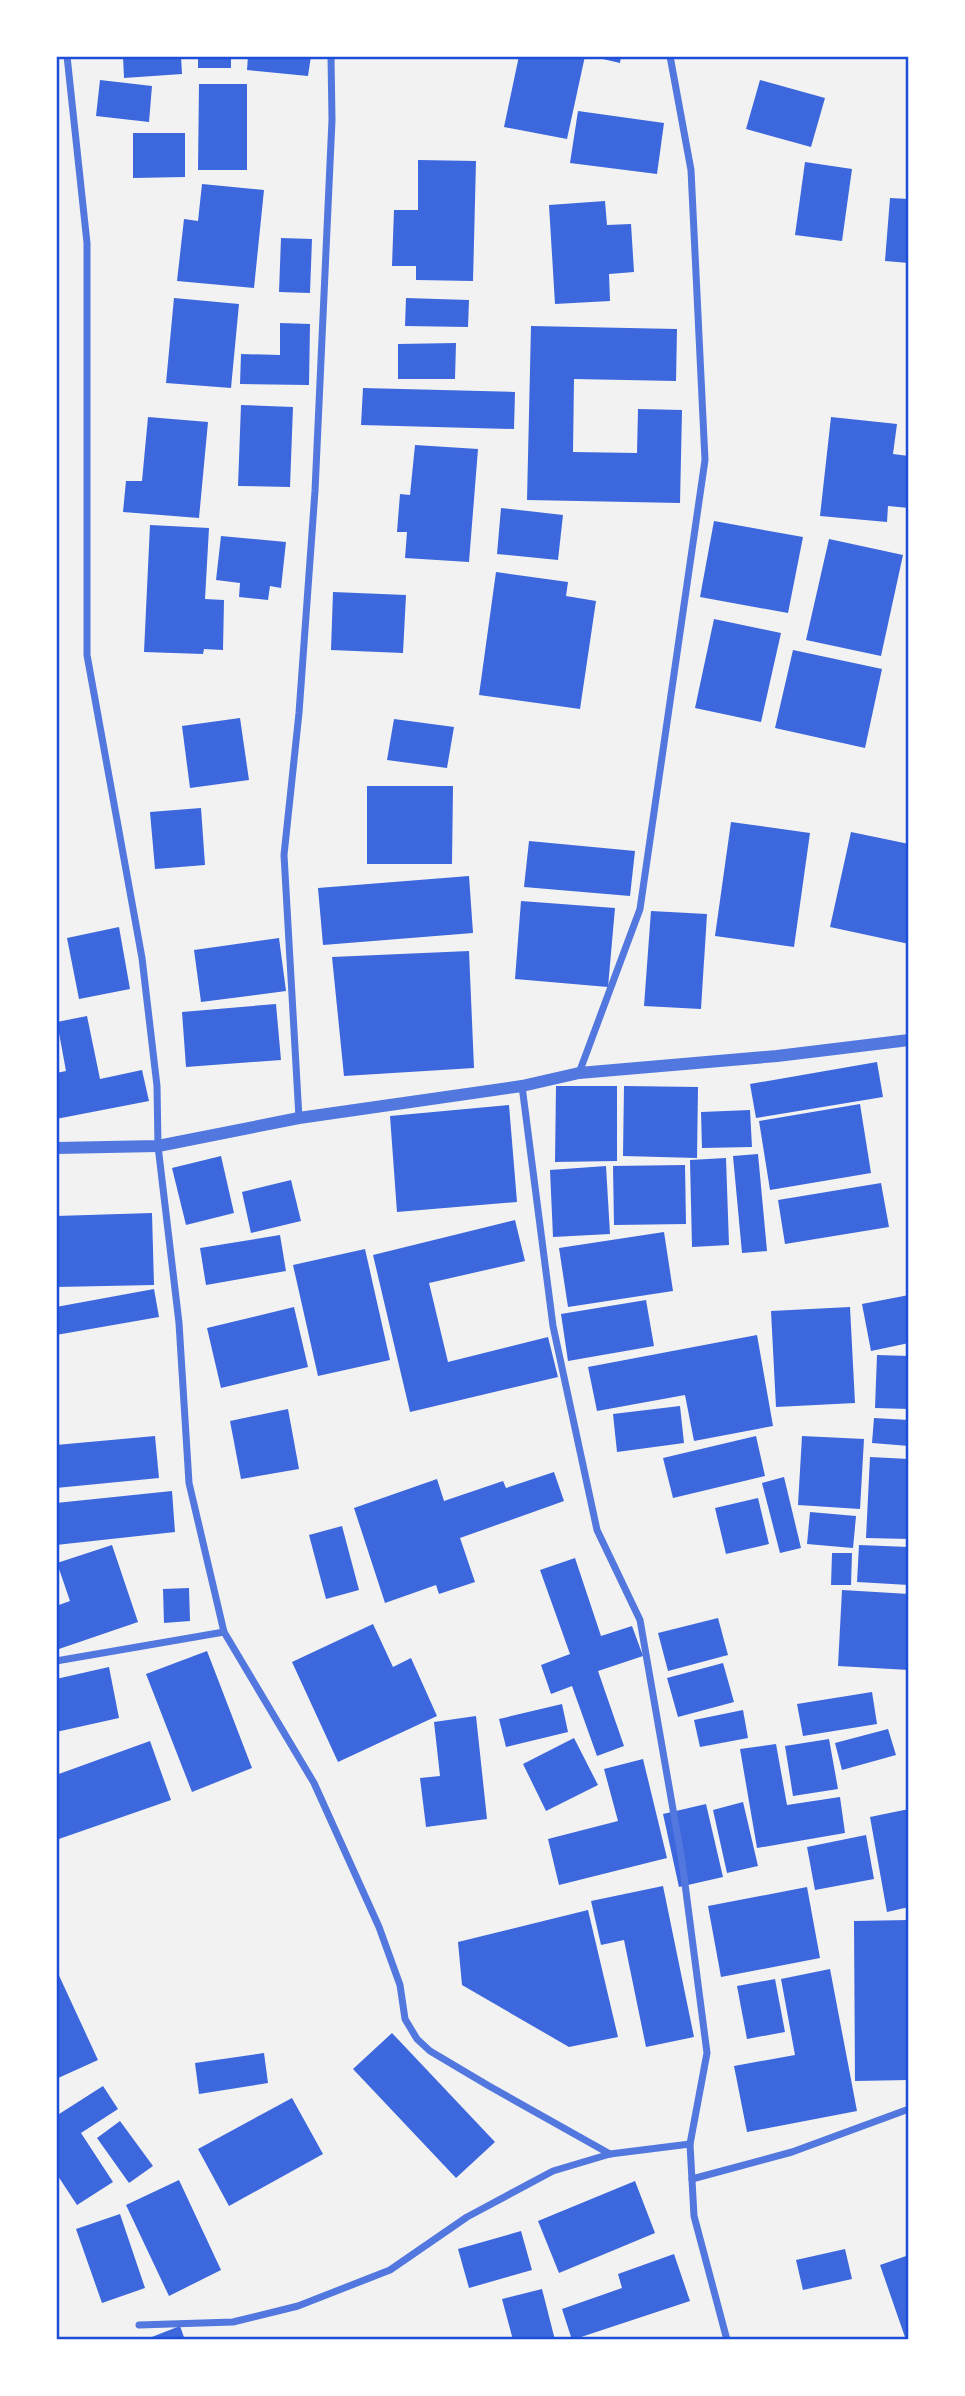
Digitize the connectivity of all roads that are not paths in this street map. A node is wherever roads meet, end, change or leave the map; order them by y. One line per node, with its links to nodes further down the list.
1 (67, 56): 8 (street)
2 (331, 56): 7 (street)
3 (670, 56): 5 (street)
4 (909, 1040): 5 (street)
5 (579, 1073): 6 (street)
6 (522, 1086): 7 (street); 13 (street)
7 (299, 1118): 8 (street)
8 (159, 1146): 9 (street); 10 (street)
9 (56, 1148)
10 (223, 1632): 11 (street); 14 (street)
11 (56, 1661)
12 (909, 2109): 15 (street)
13 (690, 2144): 14 (street); 15 (street)
14 (610, 2154): 16 (street)
15 (692, 2179): 17 (street)
16 (139, 2325)
17 (727, 2340)

